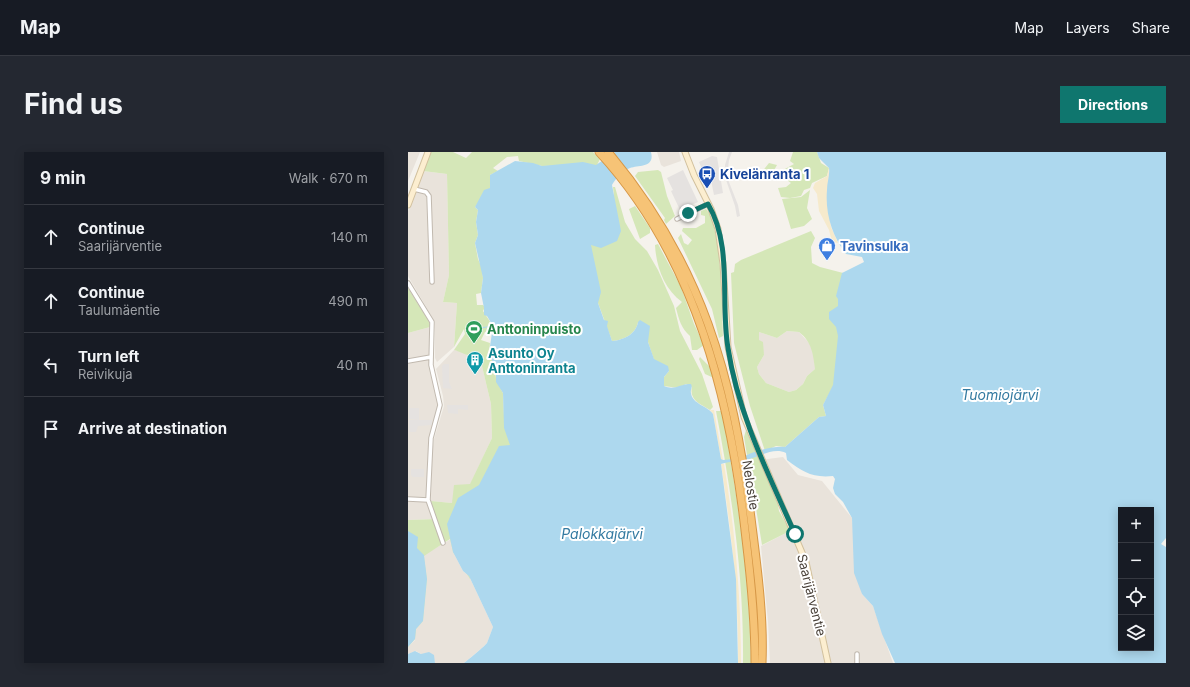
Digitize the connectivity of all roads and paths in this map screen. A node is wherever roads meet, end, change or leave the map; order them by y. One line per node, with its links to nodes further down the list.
1 (428, 152): 4 (main road)
2 (685, 152): 5 (main road, Saarijärventie)
3 (603, 153): 12 (highway, Nelostie)
4 (414, 189): 6 (main road); 8 (street)
5 (708, 204): 7 (street); 19 (main road, Saarijärventie)
6 (408, 205)
7 (677, 219)
8 (432, 282)
9 (408, 283): 10 (street)
10 (431, 357): 11 (street); 14 (street)
11 (408, 361)
12 (738, 459): 17 (highway, Nelostie); 18 (highway, Nelostie)
13 (408, 500): 14 (street)
14 (428, 500): 15 (street)
15 (443, 542)
16 (857, 654): 20 (street)
17 (754, 663)
18 (762, 663)
19 (828, 663)
20 (857, 663)

